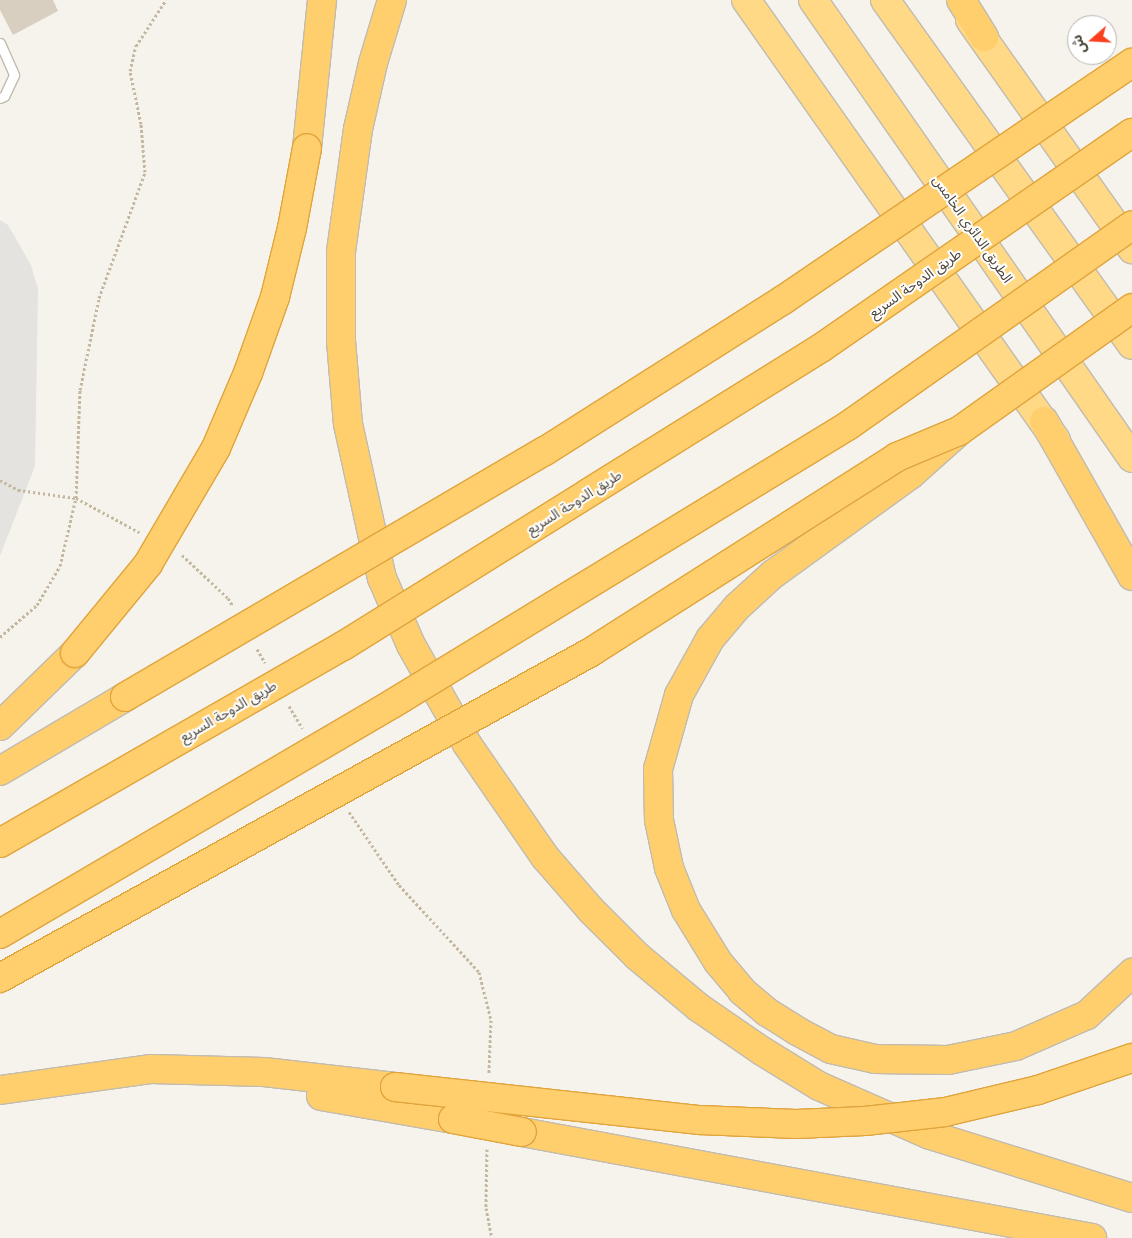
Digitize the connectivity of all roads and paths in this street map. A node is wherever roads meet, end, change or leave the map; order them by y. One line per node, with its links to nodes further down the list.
1 (166, 0): 22 (path)
2 (322, 0): 32 (highway, bridge)
3 (392, 0): 45 (highway)
4 (746, 0): 18 (highway)
5 (813, 0): 20 (highway, الطريق الدائري الخامس)
6 (885, 0): 17 (highway)
7 (954, 0): 9 (highway)
8 (961, 0): 9 (highway)
9 (984, 37): 15 (highway)
10 (0, 43): 12 (lane)
11 (1132, 64): 34 (highway, bridge)
12 (0, 98)
13 (1132, 133): 36 (highway, طريق الدوحة السريع, bridge)
14 (1132, 225): 37 (highway, bridge)
15 (1132, 249)
16 (1132, 308): 19 (highway, bridge)
17 (1132, 345)
18 (1044, 421): 25 (highway); 26 (highway)
19 (959, 431): 38 (highway); 39 (highway, bridge)
20 (1132, 458)
21 (0, 480): 22 (path)
22 (76, 498): 23 (path); 28 (path)
23 (144, 535)
24 (178, 553): 27 (path)
25 (1132, 558)
26 (1132, 576)
27 (238, 615)
28 (0, 637)
29 (252, 641): 30 (path)
30 (267, 666)
31 (286, 700): 33 (path)
32 (0, 726)
33 (305, 734)
34 (0, 771)
35 (344, 802): 41 (path)
36 (0, 843)
37 (0, 934)
38 (1132, 973)
39 (0, 978)
40 (1132, 1058): 42 (highway, bridge)
41 (489, 1078)
42 (83, 1080): 43 (highway); 47 (highway, bridge)
43 (0, 1090)
44 (488, 1143): 46 (path)
45 (1132, 1198)
46 (492, 1238)
47 (1092, 1238)

